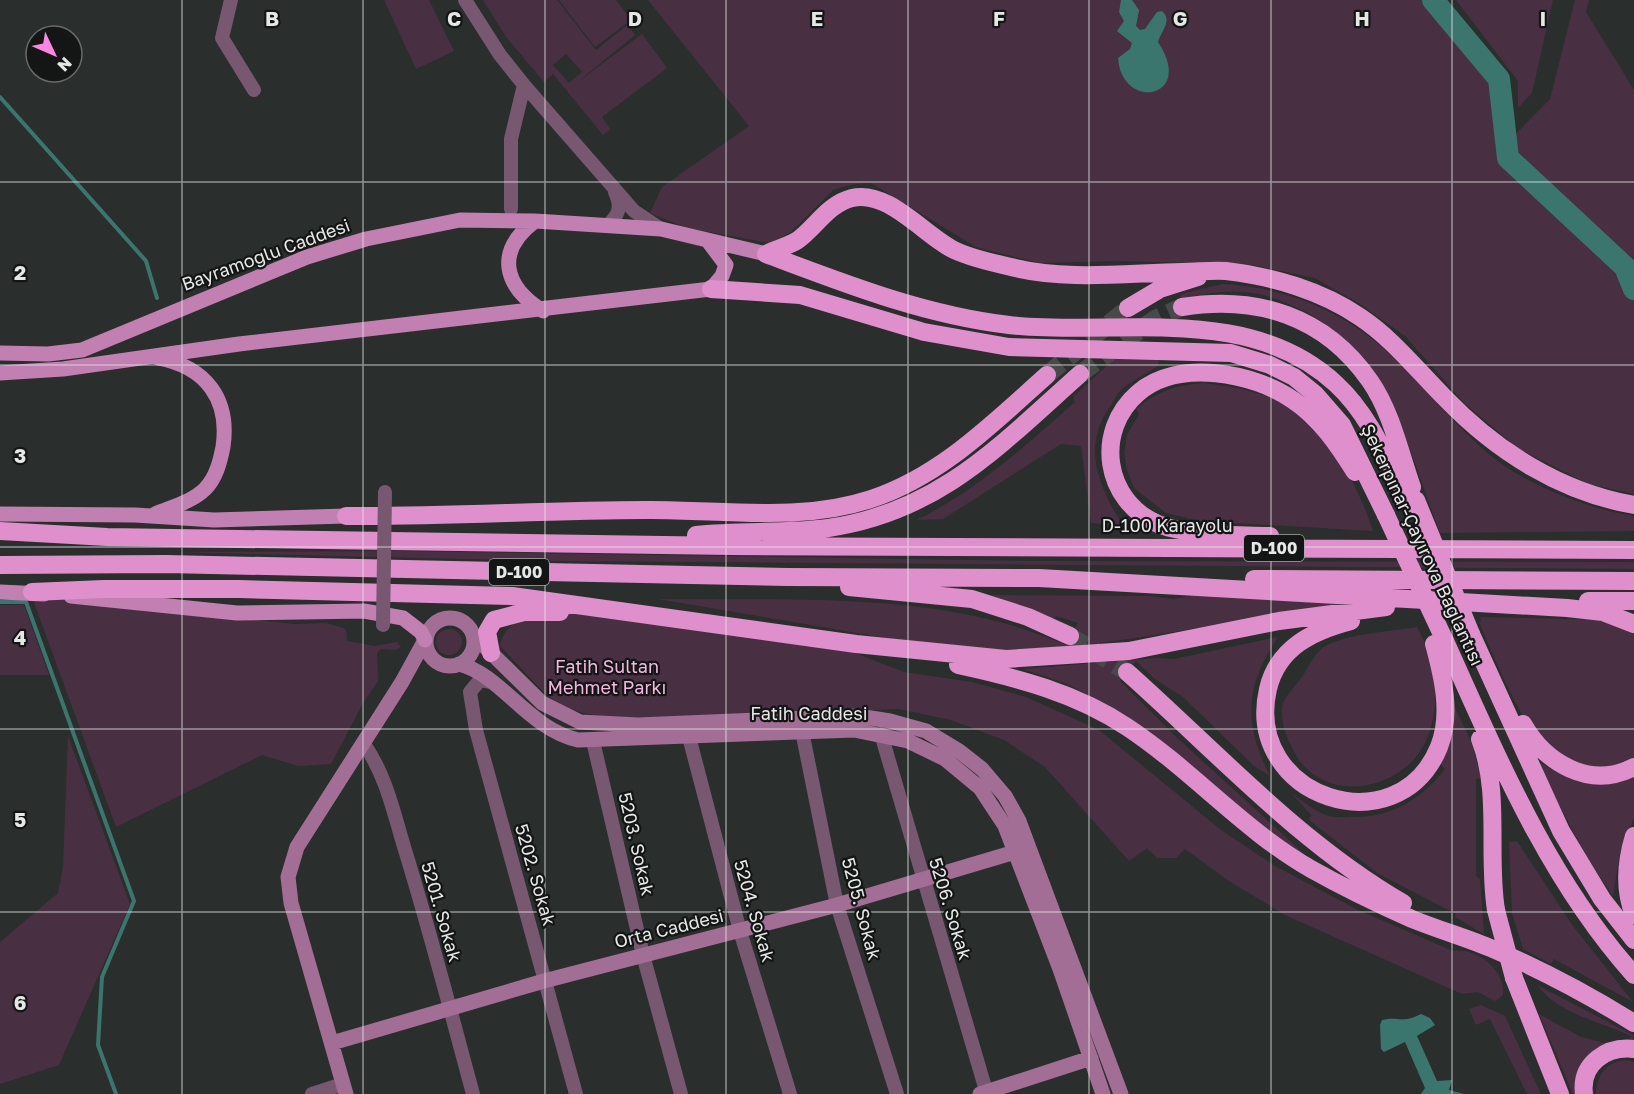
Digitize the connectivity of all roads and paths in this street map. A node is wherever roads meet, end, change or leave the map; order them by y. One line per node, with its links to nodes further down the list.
1 (231, 0): 4 (street)
2 (465, 0): 3 (street)
3 (524, 85): 5 (street); 6 (street)
4 (254, 90)
5 (613, 188): 8 (street); 9 (street)
6 (511, 209)
7 (535, 221): 8 (main road, Bayramoğlu Caddesi); 16 (main road); 17 (main road, Bayramoğlu Caddesi)
8 (608, 226): 9 (main road, Bayramoğlu Caddesi)
9 (661, 229): 10 (main road, Bayramoğlu Caddesi)
10 (708, 241): 11 (main road, Bayramoğlu Caddesi); 13 (main road)
11 (766, 254): 12 (highway); 23 (highway, Şekerpınar-Çayırova Bağlantısı)
12 (1226, 271): 15 (highway); 24 (highway)
13 (711, 290): 16 (main road); 26 (highway, Şekerpınar-Çayırova Bağlantısı)
14 (1182, 307): 23 (highway)
15 (1128, 308)
16 (543, 311): 18 (main road)
17 (0, 353)
18 (146, 357): 19 (main road); 27 (main road)
19 (0, 373)
20 (1080, 374): 30 (highway)
21 (1047, 375): 28 (highway)
22 (385, 492): 45 (street, bridge)
23 (1413, 501): 46 (highway, Şekerpınar-Çayırova Bağlantısı, bridge)
24 (1634, 505)
25 (0, 514): 27 (main road)
26 (1386, 515): 32 (highway); 50 (highway, Şekerpınar-Çayırova Bağlantısı, bridge)
27 (150, 516): 28 (main road)
28 (346, 516)
29 (0, 531): 30 (highway, D-100 / D-100)
30 (635, 544): 31 (highway, D-100 / D-100)
31 (915, 546): 32 (highway, D-100 Karayolu / D-100)
32 (1349, 548): 33 (highway, D-100 Karayolu / D-100)
33 (1634, 550)
34 (0, 565): 35 (highway, D-100)
35 (788, 577): 36 (highway, D-100); 48 (highway)
36 (1039, 578): 37 (highway, D-100); 41 (highway)
37 (1634, 581)
38 (0, 592): 39 (main road)
39 (32, 592): 42 (highway); 49 (main road)
40 (1634, 601): 41 (highway)
41 (1441, 602): 44 (highway); 50 (highway); 51 (highway)
42 (631, 612): 43 (highway); 51 (highway)
43 (500, 616): 47 (highway); 52 (highway)
44 (1634, 624)
45 (383, 625)
46 (1471, 634): 67 (highway); 74 (highway, Şekerpınar-Çayırova Bağlantısı)
47 (474, 636): 49 (street); 52 (street); 53 (street)
48 (1070, 636)
49 (425, 640): 53 (street); 55 (street)
50 (1440, 642): 77 (highway, Şekerpınar-Çayırova Bağlantısı); 86 (highway, bridge)
51 (856, 644): 75 (highway)
52 (491, 653): 58 (street)
53 (459, 666): 55 (street); 56 (street, Fatih Caddesi); 57 (street)
54 (1127, 672): 75 (highway)
55 (402, 682): 65 (street)
56 (491, 682): 57 (street); 64 (street, Fatih Caddesi)
57 (469, 698): 78 (street, 5202. Sokak)
58 (669, 729): 59 (street); 63 (street, Fatih Caddesi); 64 (street, Fatih Caddesi)
59 (705, 729): 60 (street, Fatih Caddesi); 62 (street); 63 (street, Fatih Caddesi)
60 (802, 731): 61 (street, Fatih Caddesi); 71 (street, 5205. Sokak)
61 (881, 734): 62 (street, Fatih Caddesi); 70 (street, 5206. Sokak)
62 (910, 734): 66 (street, Fatih Caddesi)
63 (689, 737): 73 (street, 5204. Sokak)
64 (593, 741): 76 (street, 5203. Sokak)
65 (364, 744): 79 (street, 5201. Sokak); 81 (street)
66 (940, 747): 69 (street, Fatih Caddesi); 94 (street)
67 (1634, 767)
68 (1634, 836): 72 (highway)
69 (1015, 852): 70 (street, Orta Caddesi); 83 (street, Fatih Caddesi)
70 (922, 880): 71 (street, Orta Caddesi); 85 (street, 5206. Sokak)
71 (837, 905): 73 (street, Orta Caddesi); 92 (street, 5205. Sokak)
72 (1634, 915)
73 (740, 931): 76 (street, Orta Caddesi); 91 (street, 5204. Sokak)
74 (1634, 940)
75 (1493, 949): 80 (highway)
76 (643, 955): 78 (street, Orta Caddesi); 90 (street, 5203. Sokak)
77 (1634, 975)
78 (544, 981): 79 (street, Orta Caddesi); 89 (street, 5202. Sokak)
79 (450, 1010): 81 (street, Orta Caddesi); 88 (street, 5201. Sokak)
80 (1634, 1023)
81 (332, 1043): 84 (street)
82 (1634, 1049): 95 (highway)
83 (1091, 1058): 85 (street); 93 (street, Fatih Caddesi)
84 (344, 1089): 87 (street)
85 (985, 1093)
86 (1560, 1093)
87 (312, 1094)
88 (473, 1094)
89 (576, 1094)
90 (681, 1094)
91 (790, 1094)
92 (897, 1094)
93 (1103, 1094)
94 (1121, 1094)
95 (1584, 1094)

